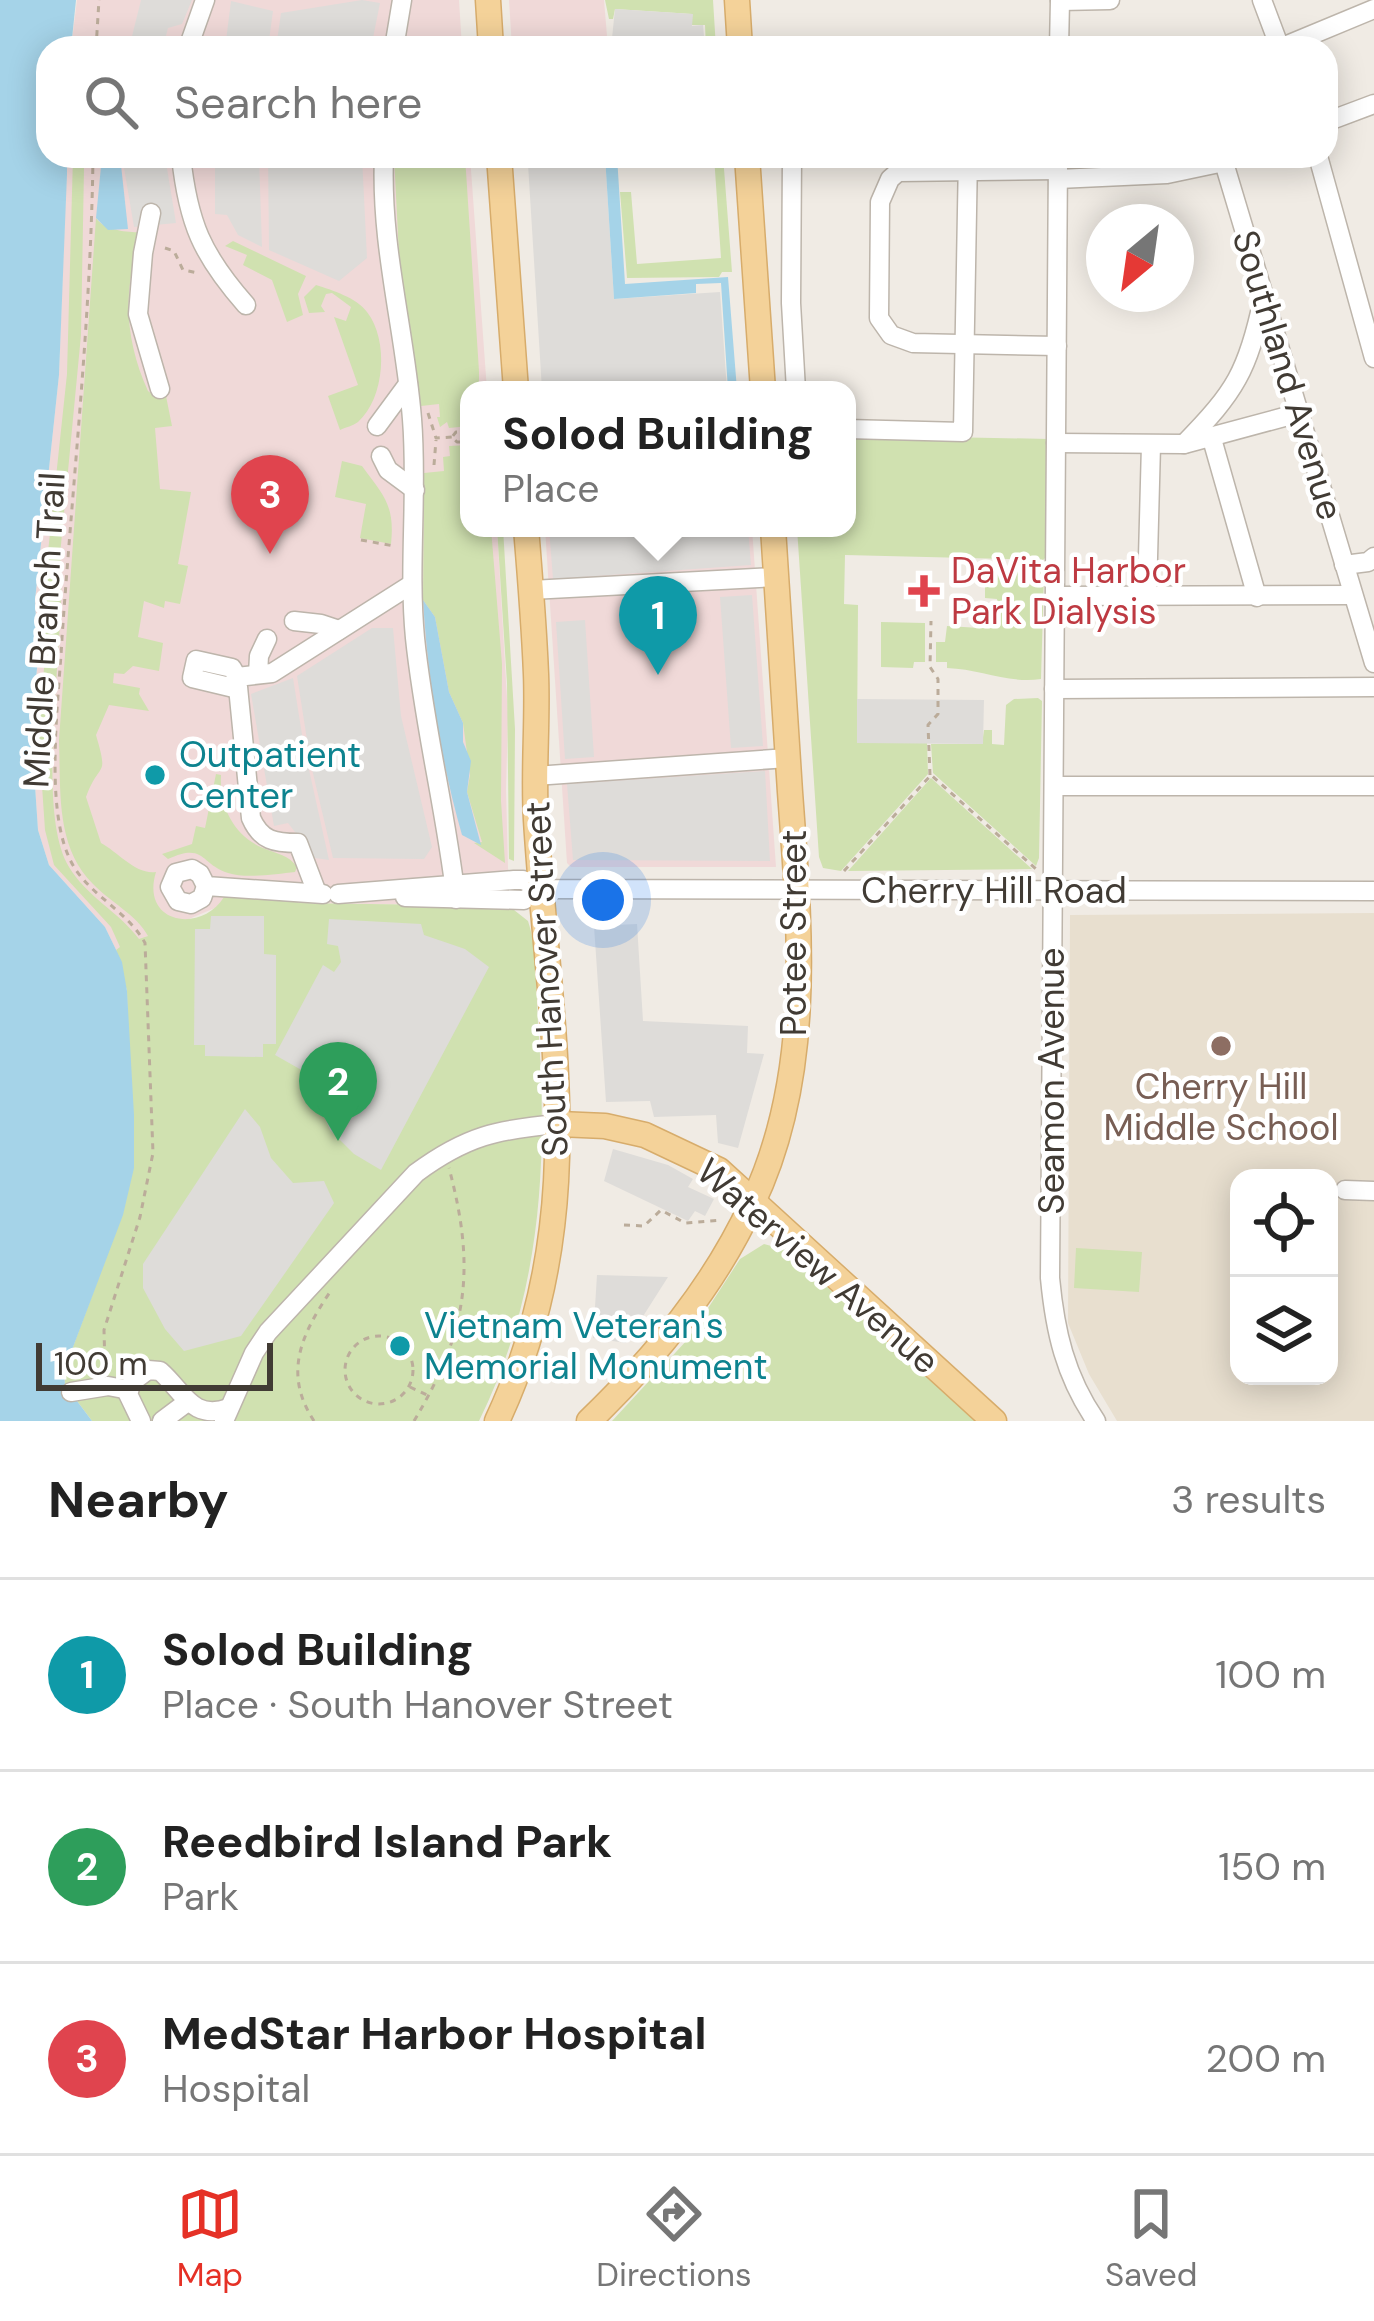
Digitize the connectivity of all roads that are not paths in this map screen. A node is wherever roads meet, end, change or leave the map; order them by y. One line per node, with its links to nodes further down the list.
1 (205, 0): 9 (street)
2 (402, 0): 10 (street)
3 (488, 0): 11 (main road)
4 (737, 0): 12 (main road)
5 (1060, 0): 6 (street); 13 (street)
6 (1110, 0)
7 (1262, 0): 14 (street)
8 (1374, 9): 15 (street)
9 (192, 36)
10 (396, 36)
11 (490, 36)
12 (739, 36)
13 (1059, 36)
14 (1276, 36)
15 (1309, 36)
16 (1374, 104): 17 (street)
17 (1338, 118)
18 (183, 168): 31 (street)
19 (384, 168): 38 (street)
20 (500, 168): 35 (main road)
21 (748, 168): 36 (main road)
22 (792, 168): 37 (street)
23 (920, 168): 32 (street)
24 (969, 168): 32 (street)
25 (1058, 168): 26 (street); 33 (street, Seamon Avenue)
26 (1189, 168)
27 (1226, 168): 30 (street, Southland Avenue)
28 (1321, 168): 34 (street)
29 (151, 213): 39 (street)
30 (1264, 294): 40 (street, Southland Avenue); 45 (street)
31 (246, 305)
32 (966, 344): 33 (street); 42 (street)
33 (1057, 346): 44 (street, Seamon Avenue)
34 (1374, 358)
35 (515, 381)
36 (762, 381)
37 (795, 381)
38 (408, 384): 41 (street); 48 (street)
39 (160, 389)
40 (1299, 413): 43 (street); 52 (street, Southland Avenue)
41 (377, 426)
42 (856, 429)
43 (1212, 439): 45 (street); 59 (street)
44 (1056, 443): 46 (street); 58 (street, Seamon Avenue)
45 (1184, 443): 46 (street)
46 (1150, 445): 56 (street)
47 (381, 456): 48 (street)
48 (415, 490): 54 (street)
49 (527, 537): 55 (main road, South Hanover Street)
50 (773, 537): 53 (main road, Potee Street)
51 (1374, 557): 52 (street)
52 (1345, 565): 57 (street, Southland Avenue)
53 (776, 577): 55 (street); 67 (main road, Potee Street)
54 (412, 584): 61 (street); 74 (street)
55 (531, 590): 68 (main road, South Hanover Street)
56 (1147, 595): 58 (street); 59 (street)
57 (1353, 595): 59 (street); 63 (street, Southland Avenue)
58 (1055, 596): 66 (street, Seamon Avenue)
59 (1257, 597)
60 (294, 621): 61 (street)
61 (338, 630): 64 (street)
62 (267, 639): 64 (street)
63 (1374, 663)
64 (258, 674): 77 (street)
65 (1374, 687): 66 (street)
66 (1054, 689): 69 (street, Seamon Avenue)
67 (788, 758): 68 (street); 73 (main road, Potee Street)
68 (535, 776): 72 (main road, South Hanover Street)
69 (1054, 786): 70 (street); 75 (street, Seamon Avenue)
70 (1374, 786)
71 (206, 886): 77 (street, Cherry Hill Road)
72 (541, 890): 73 (street, Cherry Hill Road); 74 (street, Cherry Hill Road); 78 (main road, South Hanover Street)
73 (797, 890): 75 (street, Cherry Hill Road); 81 (main road, Potee Street)
74 (455, 891): 77 (street, Cherry Hill Road)
75 (1053, 891): 76 (street, Cherry Hill Road); 91 (street, Seamon Avenue)
76 (1374, 891)
77 (327, 894)
78 (559, 1124): 81 (main road, Waterview Avenue); 85 (street); 88 (main road, South Hanover Street)
79 (1345, 1190): 80 (street)
80 (1374, 1191)
81 (754, 1201): 89 (main road, Potee Street); 90 (main road, Waterview Avenue)
82 (129, 1390): 83 (street); 84 (street); 86 (street)
83 (71, 1392)
84 (187, 1403): 85 (street); 87 (street)
85 (226, 1415)
86 (141, 1421)
87 (162, 1421)
88 (497, 1421)
89 (589, 1421)
90 (994, 1421)
91 (1096, 1421)

